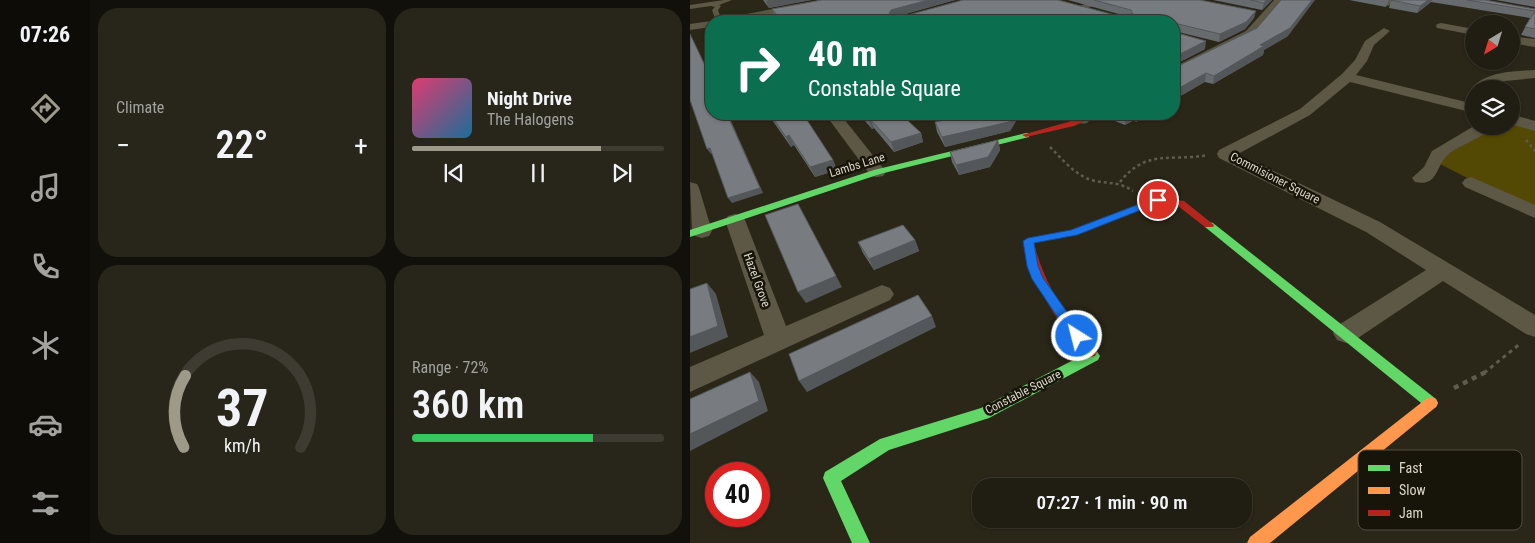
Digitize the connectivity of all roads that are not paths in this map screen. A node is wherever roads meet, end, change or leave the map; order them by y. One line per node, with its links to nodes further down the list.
1 (730, 0): 7 (lane)
2 (837, 0): 12 (street)
3 (1104, 0): 8 (street)
4 (1278, 0): 23 (street)
5 (1066, 4): 8 (street)
6 (690, 7): 7 (lane)
7 (715, 8): 9 (lane); 11 (lane)
8 (1080, 8): 10 (street)
9 (706, 12)
10 (1098, 14)
11 (717, 15)
12 (775, 15)
13 (705, 25): 16 (street)
14 (1441, 26): 17 (street)
15 (1367, 27): 18 (street)
16 (690, 28)
17 (1465, 29)
18 (1384, 31): 19 (street); 26 (street, Commisioner Square)
19 (1397, 34)
20 (1520, 40): 22 (street)
21 (1202, 43): 23 (street)
22 (1535, 43)
23 (1220, 48): 24 (street)
24 (1180, 69)
25 (1535, 74): 27 (street)
26 (1347, 76): 28 (street); 41 (street, Commisioner Square)
27 (1494, 80)
28 (1465, 102)
29 (837, 120): 34 (street)
30 (1079, 120): 34 (street, Lambs Lane)
31 (1520, 122): 32 (street)
32 (1535, 126)
33 (1470, 135): 35 (street)
34 (877, 172): 39 (street, Lambs Lane)
35 (1421, 178)
36 (1471, 183): 38 (street)
37 (690, 188): 40 (street)
38 (1535, 212)
39 (735, 220): 40 (street, Lambs Lane); 45 (street, Hazel Grove)
40 (696, 232)
41 (1442, 270): 43 (street); 44 (street, Commisioner Square)
42 (882, 295): 45 (street)
43 (1346, 333): 47 (street, Constable Square); 49 (street, Constable Square)
44 (1530, 333)
45 (779, 340): 46 (street)
46 (690, 380)
47 (1372, 450)
48 (1358, 461): 50 (street, Constable Square)
49 (861, 543)
50 (1256, 543)

